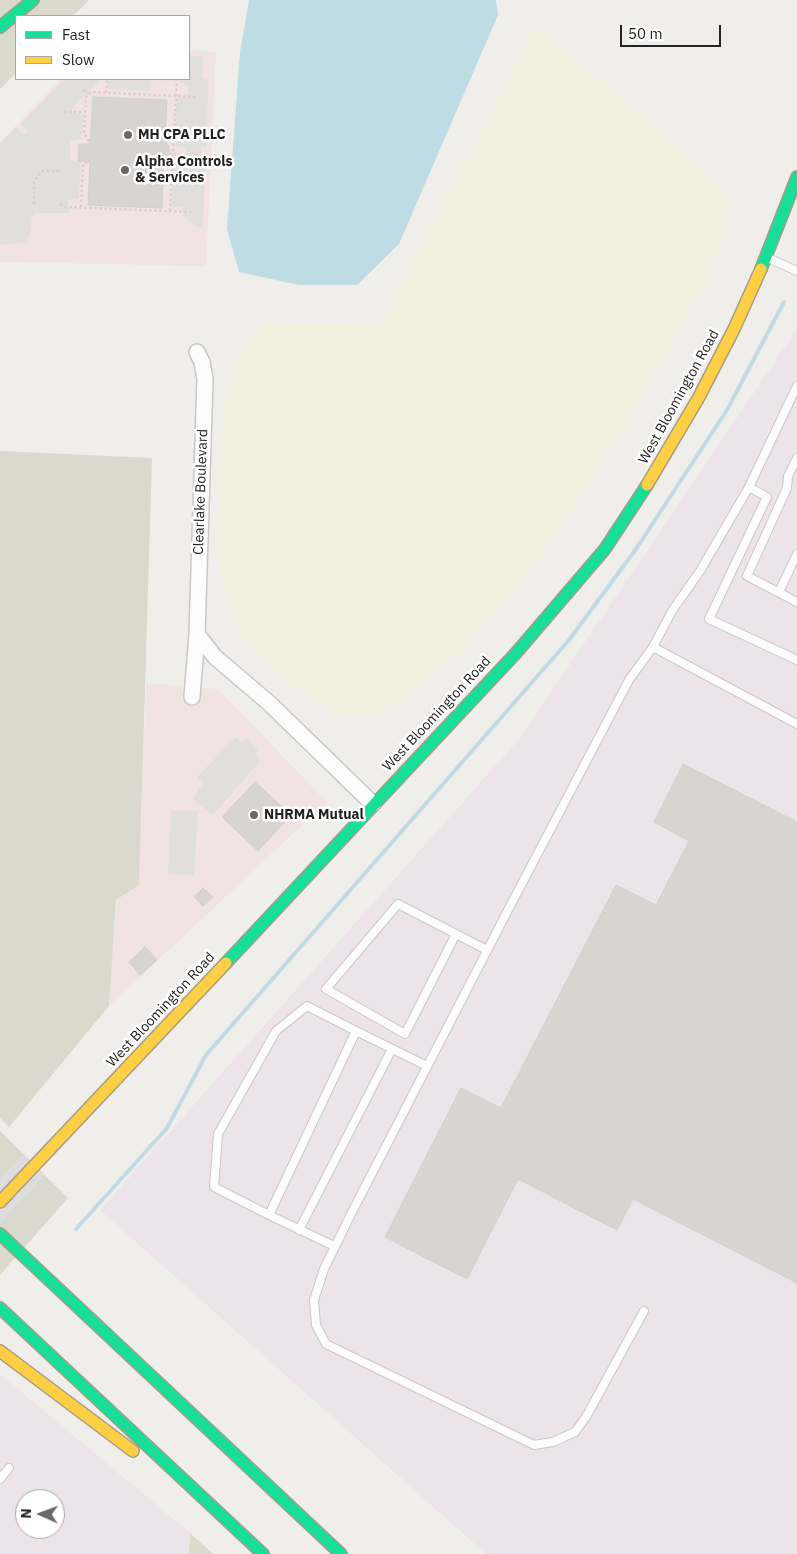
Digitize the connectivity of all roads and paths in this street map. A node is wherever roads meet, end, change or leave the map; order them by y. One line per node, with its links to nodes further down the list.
1 (33, 0): 2 (main road)
2 (19, 12): 4 (main road); 5 (main road)
3 (15, 15): 7 (main road)
4 (15, 15)
5 (16, 15)
6 (15, 16): 8 (main road)
7 (0, 27)
8 (0, 31)
9 (106, 80): 12 (path)
10 (177, 80): 14 (path)
11 (83, 90): 13 (path)
12 (106, 93): 13 (path); 14 (path)
13 (89, 94): 17 (path)
14 (176, 96): 15 (path); 19 (path)
15 (197, 96)
16 (64, 112): 17 (path)
17 (85, 112): 18 (path)
18 (88, 146)
19 (171, 154): 21 (path); 27 (path)
20 (88, 156): 26 (path)
21 (224, 156)
22 (62, 171): 24 (path)
23 (797, 177): 29 (main road, West Bloomington Road)
24 (34, 204)
25 (60, 204): 26 (path)
26 (81, 207): 27 (path)
27 (170, 211): 28 (path)
28 (192, 212)
29 (766, 257): 30 (lane); 43 (main road, West Bloomington Road)
30 (797, 271)
31 (197, 352): 38 (street, Clearlake Boulevard)
32 (797, 386): 34 (lane)
33 (797, 458): 36 (lane)
34 (750, 486): 39 (lane); 40 (lane)
35 (797, 554): 36 (lane)
36 (779, 592): 37 (lane)
37 (797, 602)
38 (197, 634): 41 (street, Clearlake Boulevard); 43 (street)
39 (652, 647): 42 (lane); 45 (lane)
40 (797, 660)
41 (192, 697)
42 (797, 724)
43 (373, 804): 49 (main road, West Bloomington Road)
44 (456, 934): 44 (lane); 45 (lane)
45 (487, 950): 48 (lane)
46 (356, 1031): 47 (lane); 50 (lane); 50 (lane)
47 (392, 1049): 48 (lane); 52 (lane)
48 (427, 1066): 54 (lane)
49 (0, 1202)
50 (269, 1215): 52 (lane)
51 (0, 1220): 56 (main road)
52 (299, 1230): 54 (lane)
53 (0, 1234): 56 (main road)
54 (334, 1246): 57 (lane)
55 (0, 1308): 61 (main road)
56 (79, 1310): 63 (main road)
57 (644, 1311)
58 (0, 1351): 61 (main road)
59 (9, 1468): 60 (lane)
60 (0, 1479)
61 (240, 1532): 62 (main road)
62 (263, 1554)
63 (341, 1554)

